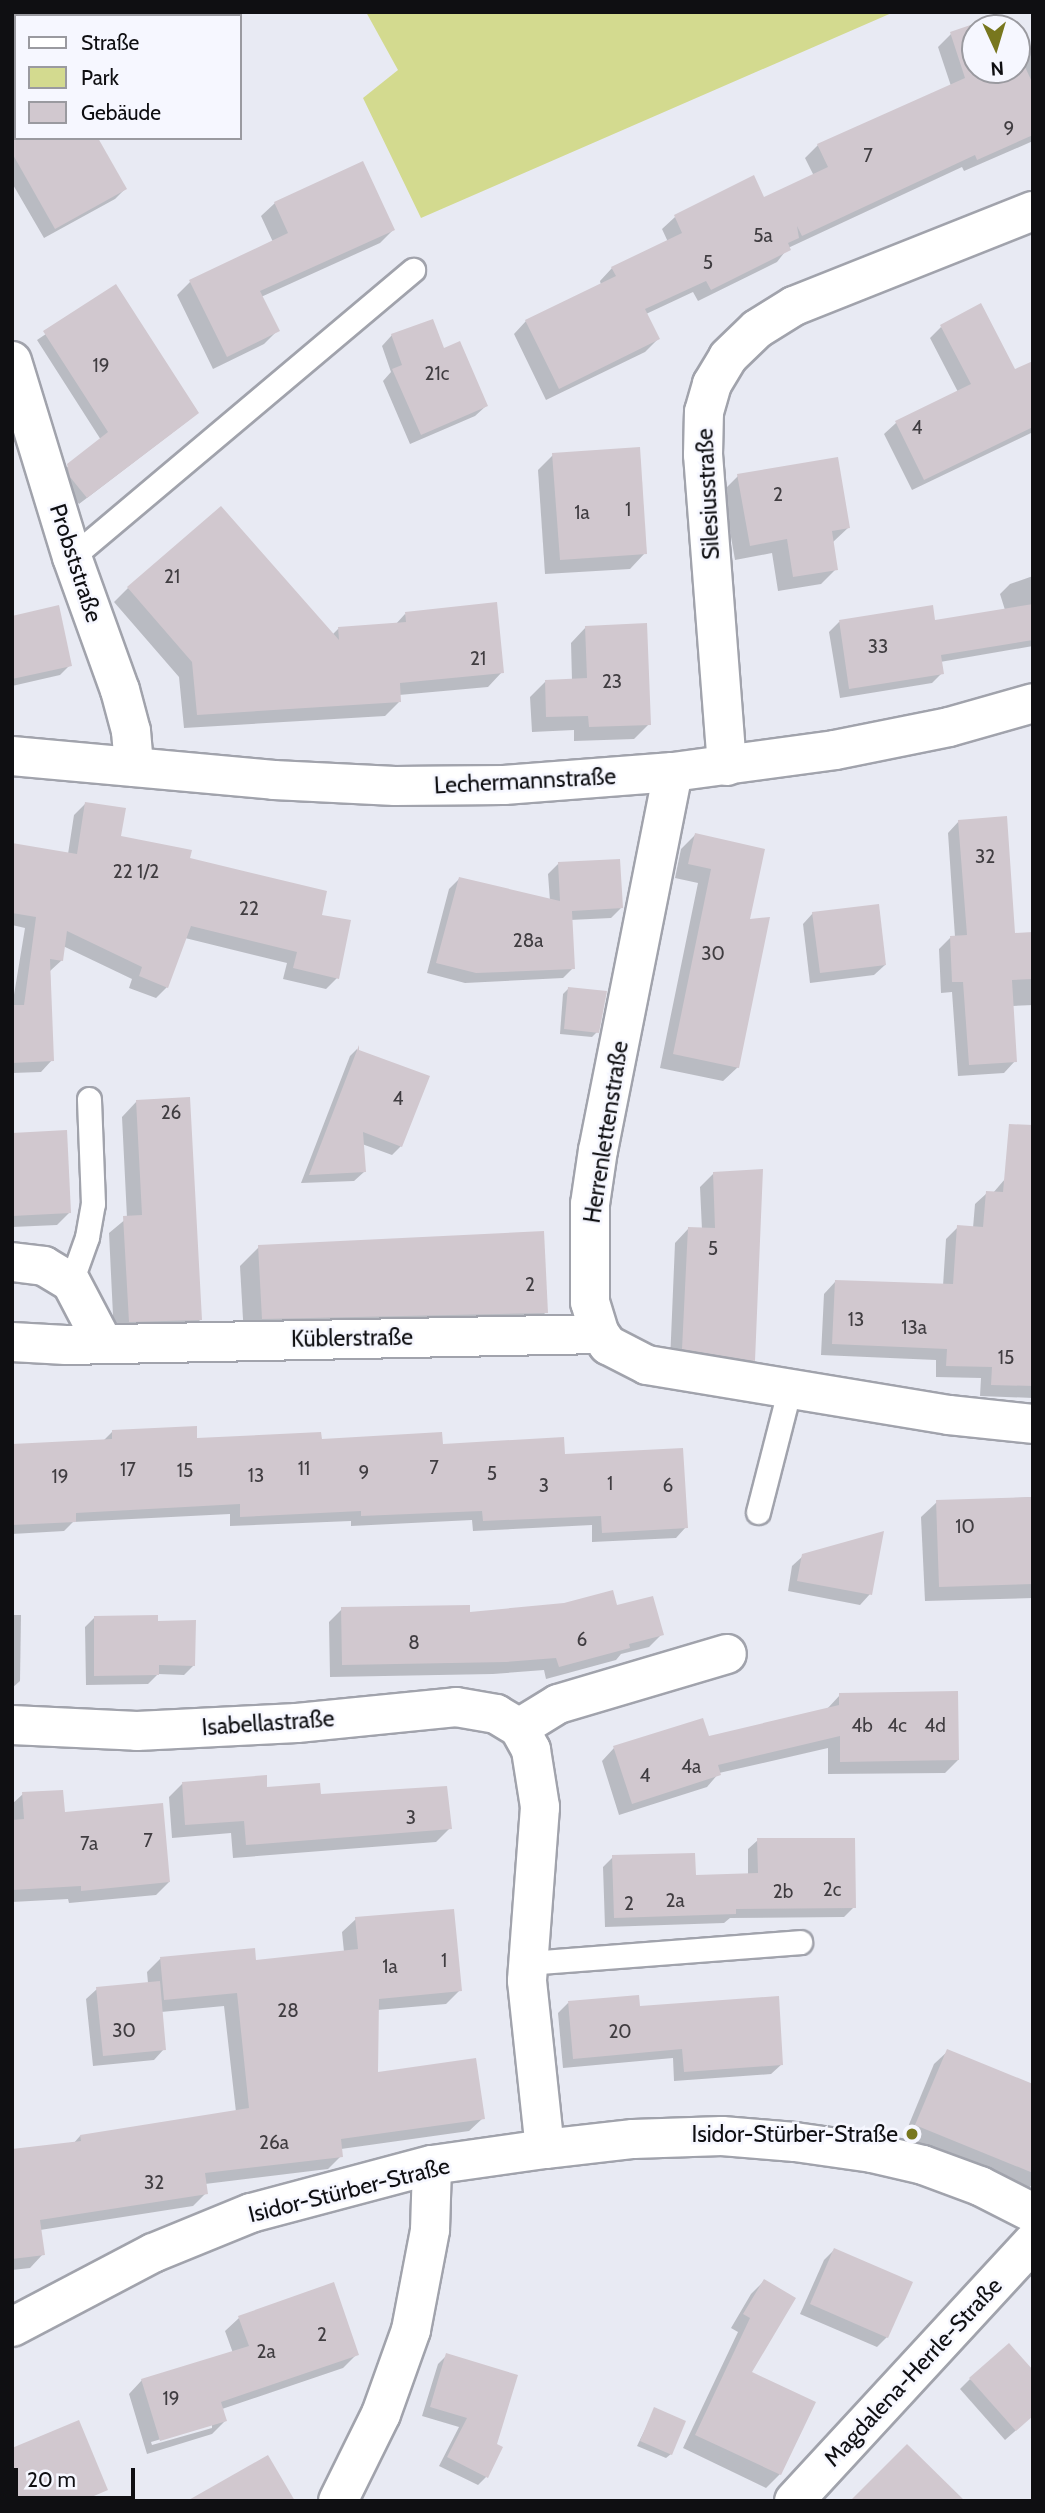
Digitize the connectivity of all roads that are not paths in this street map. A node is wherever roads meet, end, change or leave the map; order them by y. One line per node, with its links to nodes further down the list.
1 (1033, 211): 7 (street, Silesiusstraße)
2 (413, 270): 4 (lane)
3 (12, 361): 4 (street, Probststraße)
4 (72, 557): 8 (street, Probststraße)
5 (1033, 703): 7 (street, Lechermannstraße)
6 (12, 756): 8 (street, Lechermannstraße)
7 (727, 766): 9 (street, Lechermannstraße)
8 (134, 767): 9 (street, Lechermannstraße)
9 (673, 772): 13 (street, Herrenlettenstraße)
10 (89, 1099): 12 (lane)
11 (12, 1262): 12 (street)
12 (71, 1282): 15 (street)
13 (600, 1334): 15 (street, Küblerstraße); 16 (street)
14 (12, 1342): 15 (street, Küblerstraße)
15 (103, 1343)
16 (790, 1387): 17 (street); 18 (lane)
17 (1033, 1424)
18 (758, 1512)
19 (727, 1654): 21 (street)
20 (12, 1725): 21 (street, Isabellastraße)
21 (519, 1728): 23 (street)
22 (800, 1942): 23 (lane)
23 (528, 1963): 24 (street)
24 (545, 2149): 25 (street, Isidor-Stürber-Straße); 26 (street, Isidor-Stürber-Straße)
25 (432, 2165): 28 (street, Isidor-Stürber-Straße); 29 (street)
26 (1033, 2213)
27 (1033, 2242): 30 (street, Magdalena-Herrle-Straße)
28 (12, 2327)
29 (338, 2501)
30 (794, 2501)

